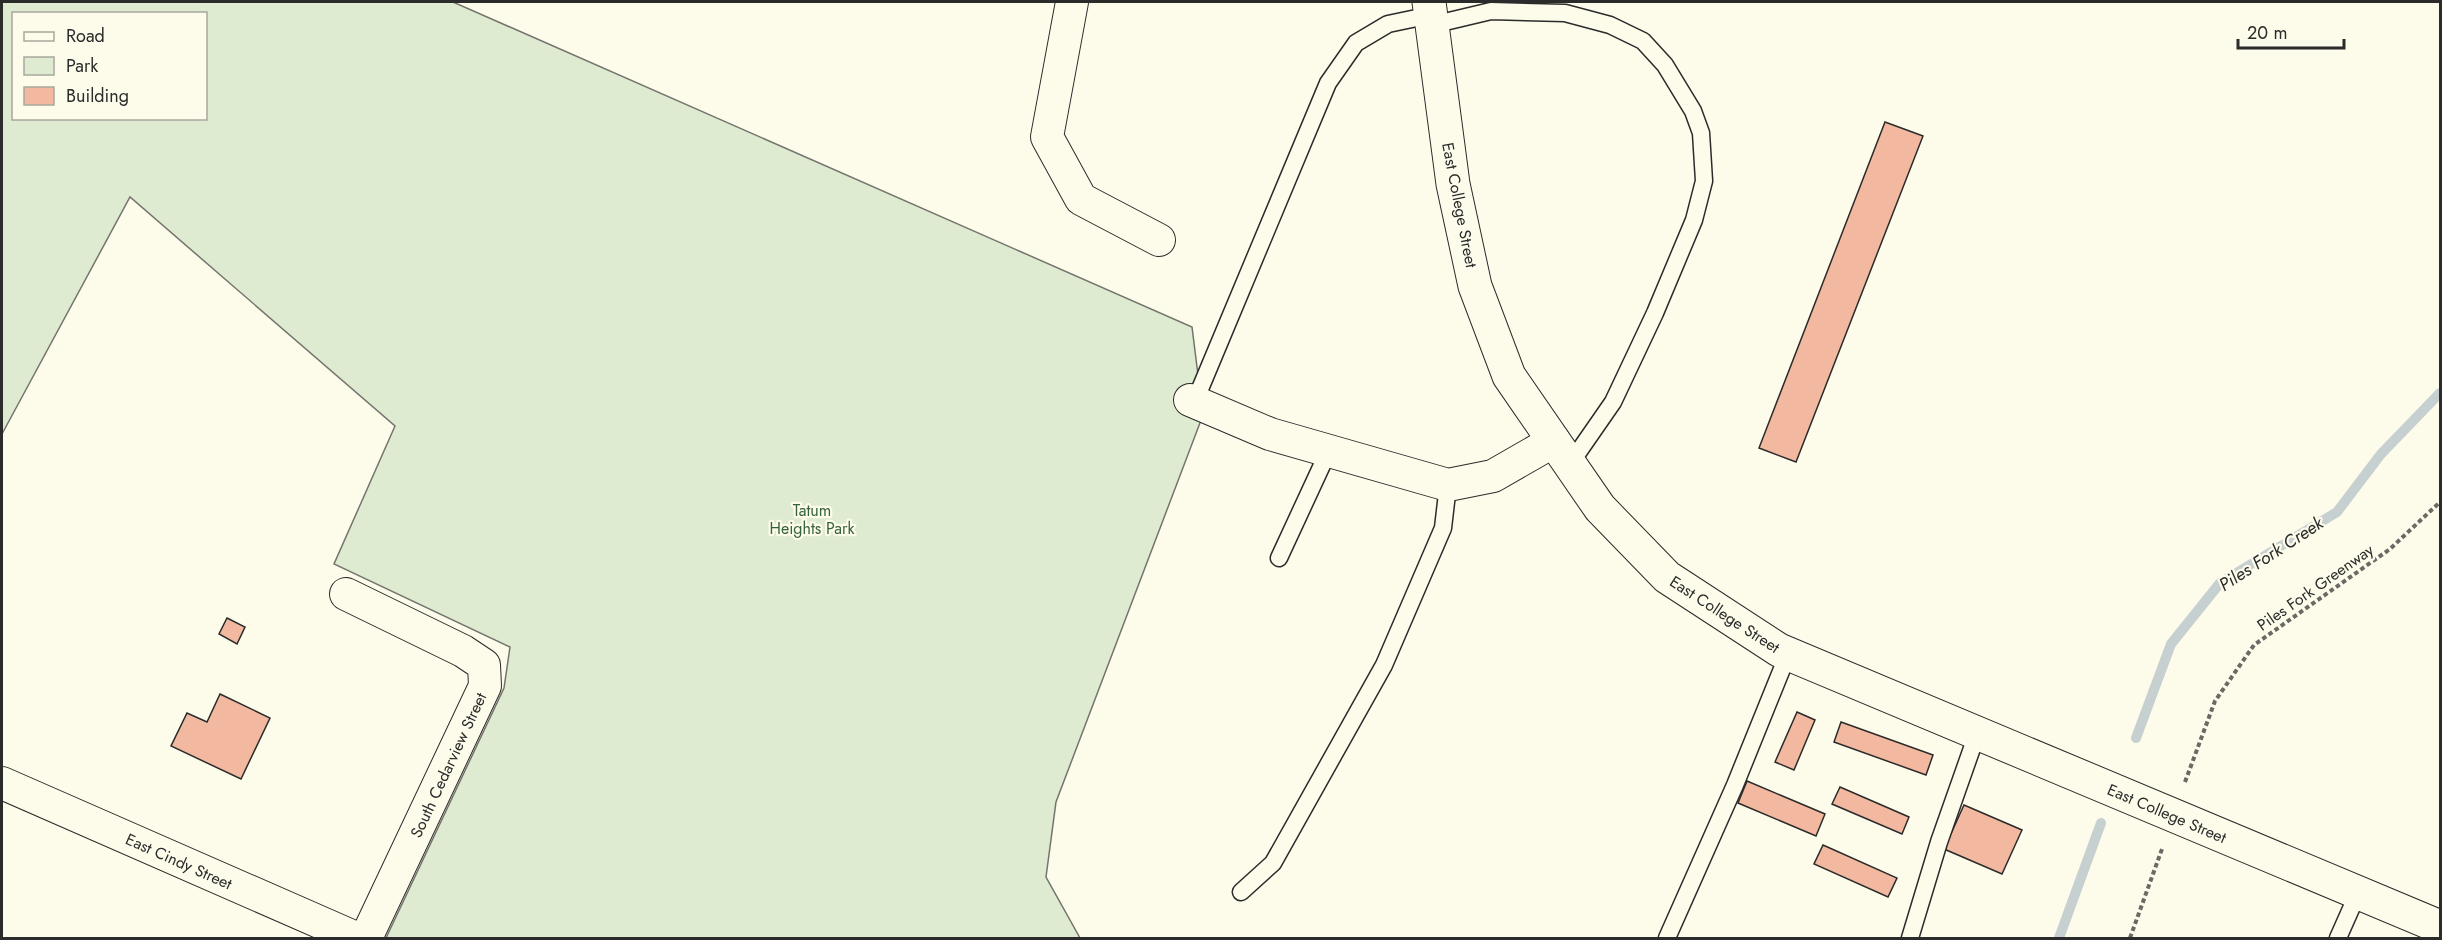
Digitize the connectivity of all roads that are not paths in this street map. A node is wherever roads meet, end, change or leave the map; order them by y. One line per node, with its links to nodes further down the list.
1 (1072, 2): 3 (street)
2 (1430, 14): 4 (lane); 6 (street, East College Street); 6 (lane)
3 (1159, 240)
4 (1192, 400): 5 (street)
5 (1329, 450): 7 (street); 8 (lane)
6 (1562, 453): 7 (street); 10 (street, East College Street)
7 (1448, 485): 13 (lane)
8 (1279, 558)
9 (346, 594): 17 (street, South Cedarview Street)
10 (1788, 654): 11 (street, East College Street); 18 (lane)
11 (1977, 734): 14 (street, East College Street); 19 (lane)
12 (2, 783): 16 (street, East Cindy Street)
13 (1241, 892)
14 (2358, 893): 15 (street, East College Street); 20 (lane)
15 (2440, 927)
16 (356, 939)
17 (366, 939)
18 (1667, 939)
19 (1910, 939)
20 (2338, 939)

